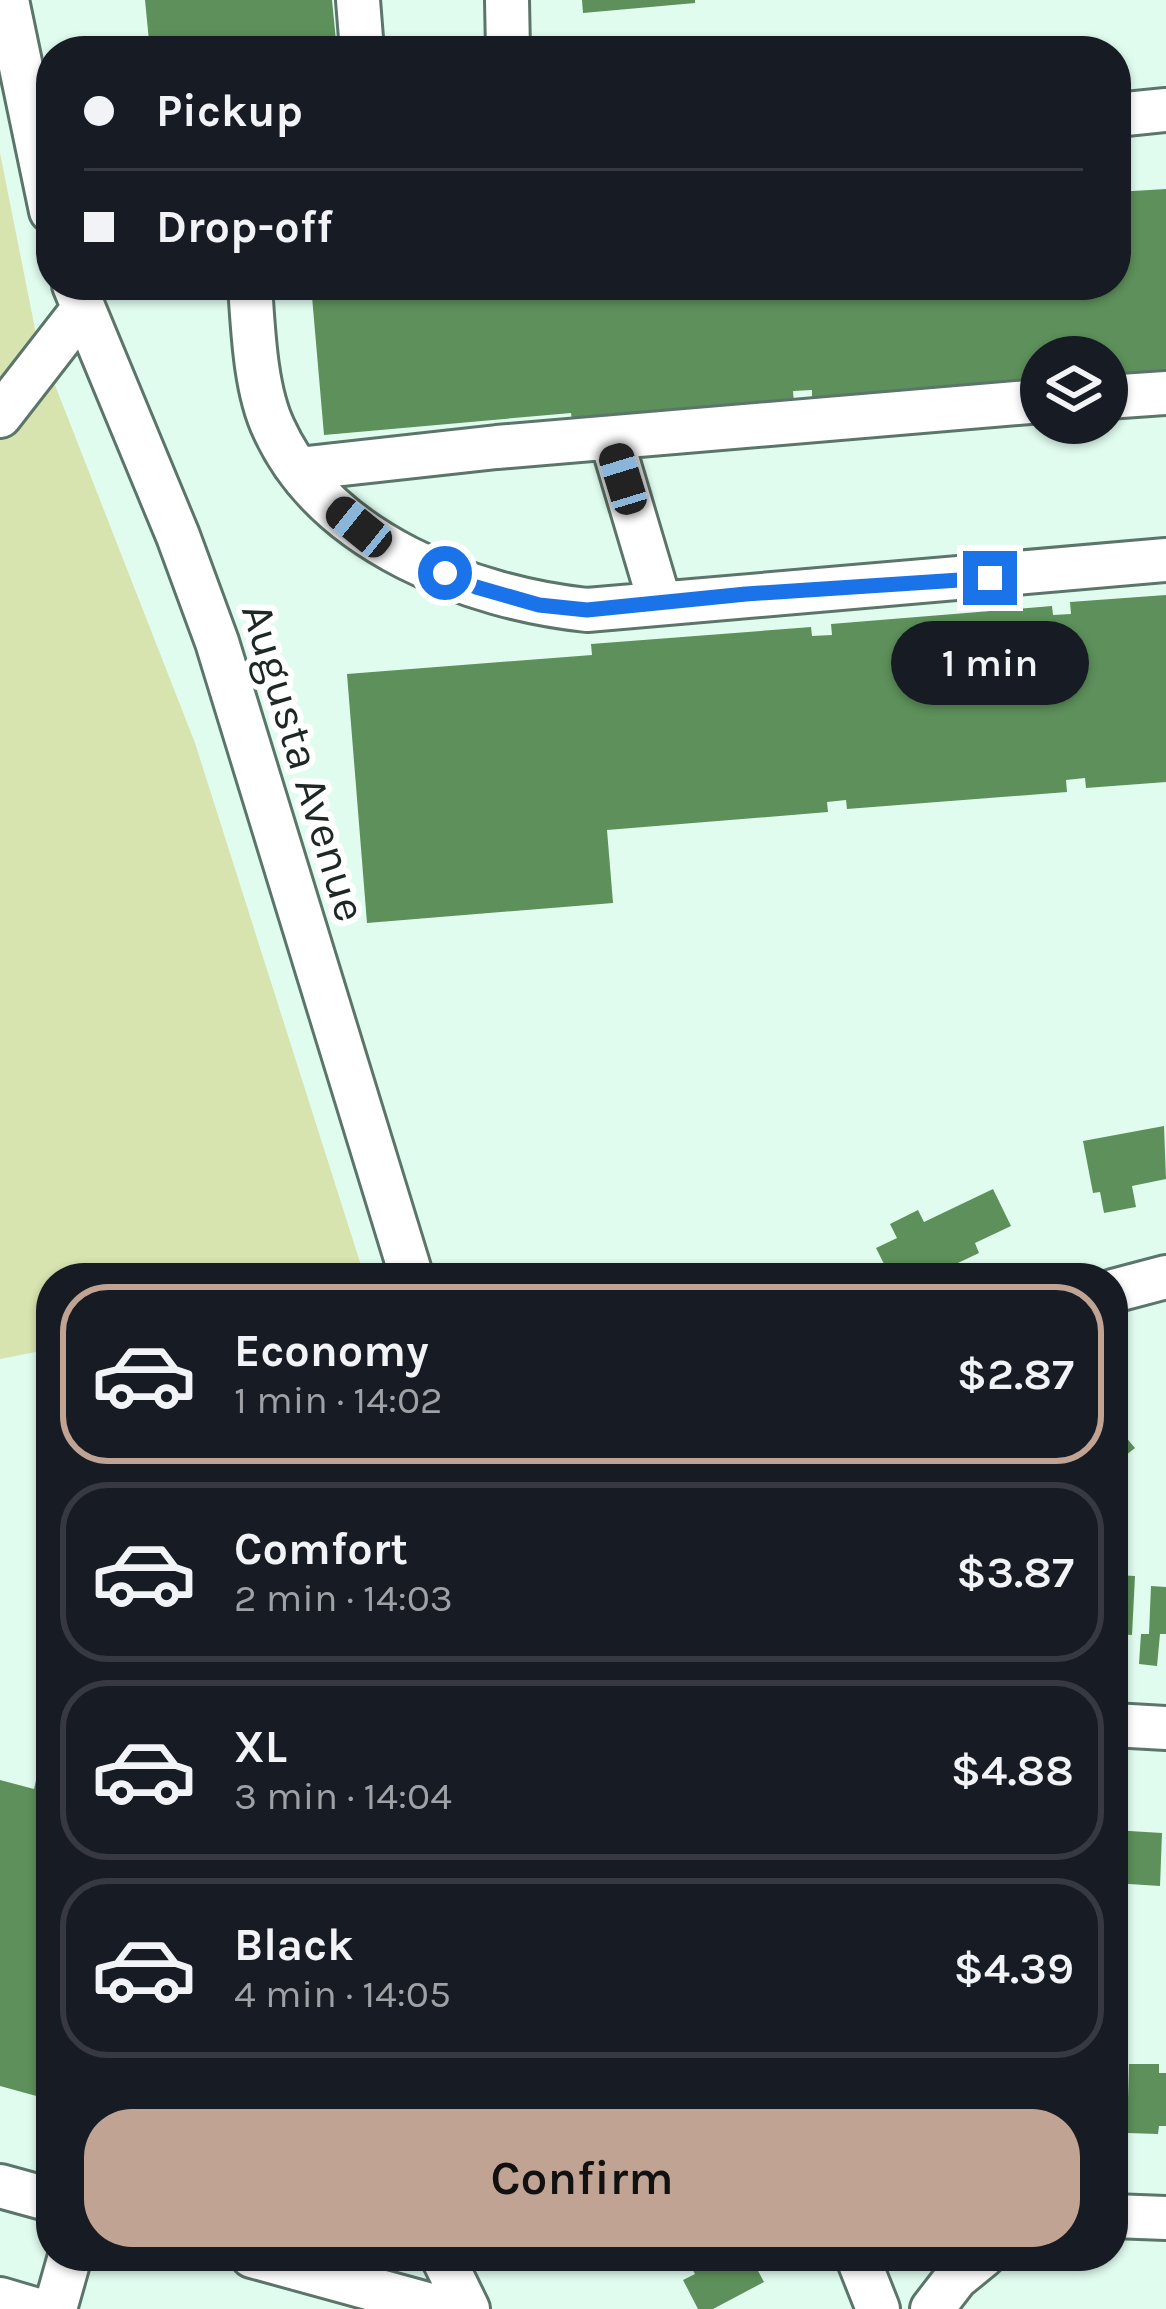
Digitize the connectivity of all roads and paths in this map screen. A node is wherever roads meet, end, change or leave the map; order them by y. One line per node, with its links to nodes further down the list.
1 (8, 0): 8 (street)
2 (358, 0): 4 (street)
3 (507, 0): 5 (street)
4 (361, 36)
5 (508, 36)
6 (1166, 110): 7 (street)
7 (1131, 114)
8 (36, 137)
9 (76, 300): 15 (street)
10 (79, 300): 20 (street, Augusta Avenue)
11 (251, 300): 17 (street)
12 (1166, 393): 13 (street)
13 (1128, 396)
14 (1020, 403): 16 (street)
15 (0, 416)
16 (610, 438): 17 (street); 19 (street)
17 (298, 469): 19 (street)
18 (1166, 560): 19 (street)
19 (660, 603)
20 (407, 1263)
21 (1166, 1277): 22 (street)
22 (1128, 1287)
23 (1128, 1726): 24 (street)
24 (1166, 1728)
25 (0, 2186): 26 (street)
26 (36, 2196)
27 (1128, 2217): 28 (street)
28 (1166, 2218)
29 (66, 2271): 36 (street)
30 (307, 2271): 37 (street)
31 (449, 2271): 38 (street)
32 (863, 2271): 39 (street)
33 (965, 2271): 40 (street)
34 (0, 2299): 35 (street)
35 (34, 2309)
36 (55, 2309)
37 (445, 2309)
38 (468, 2309)
39 (878, 2309)
40 (932, 2309)

